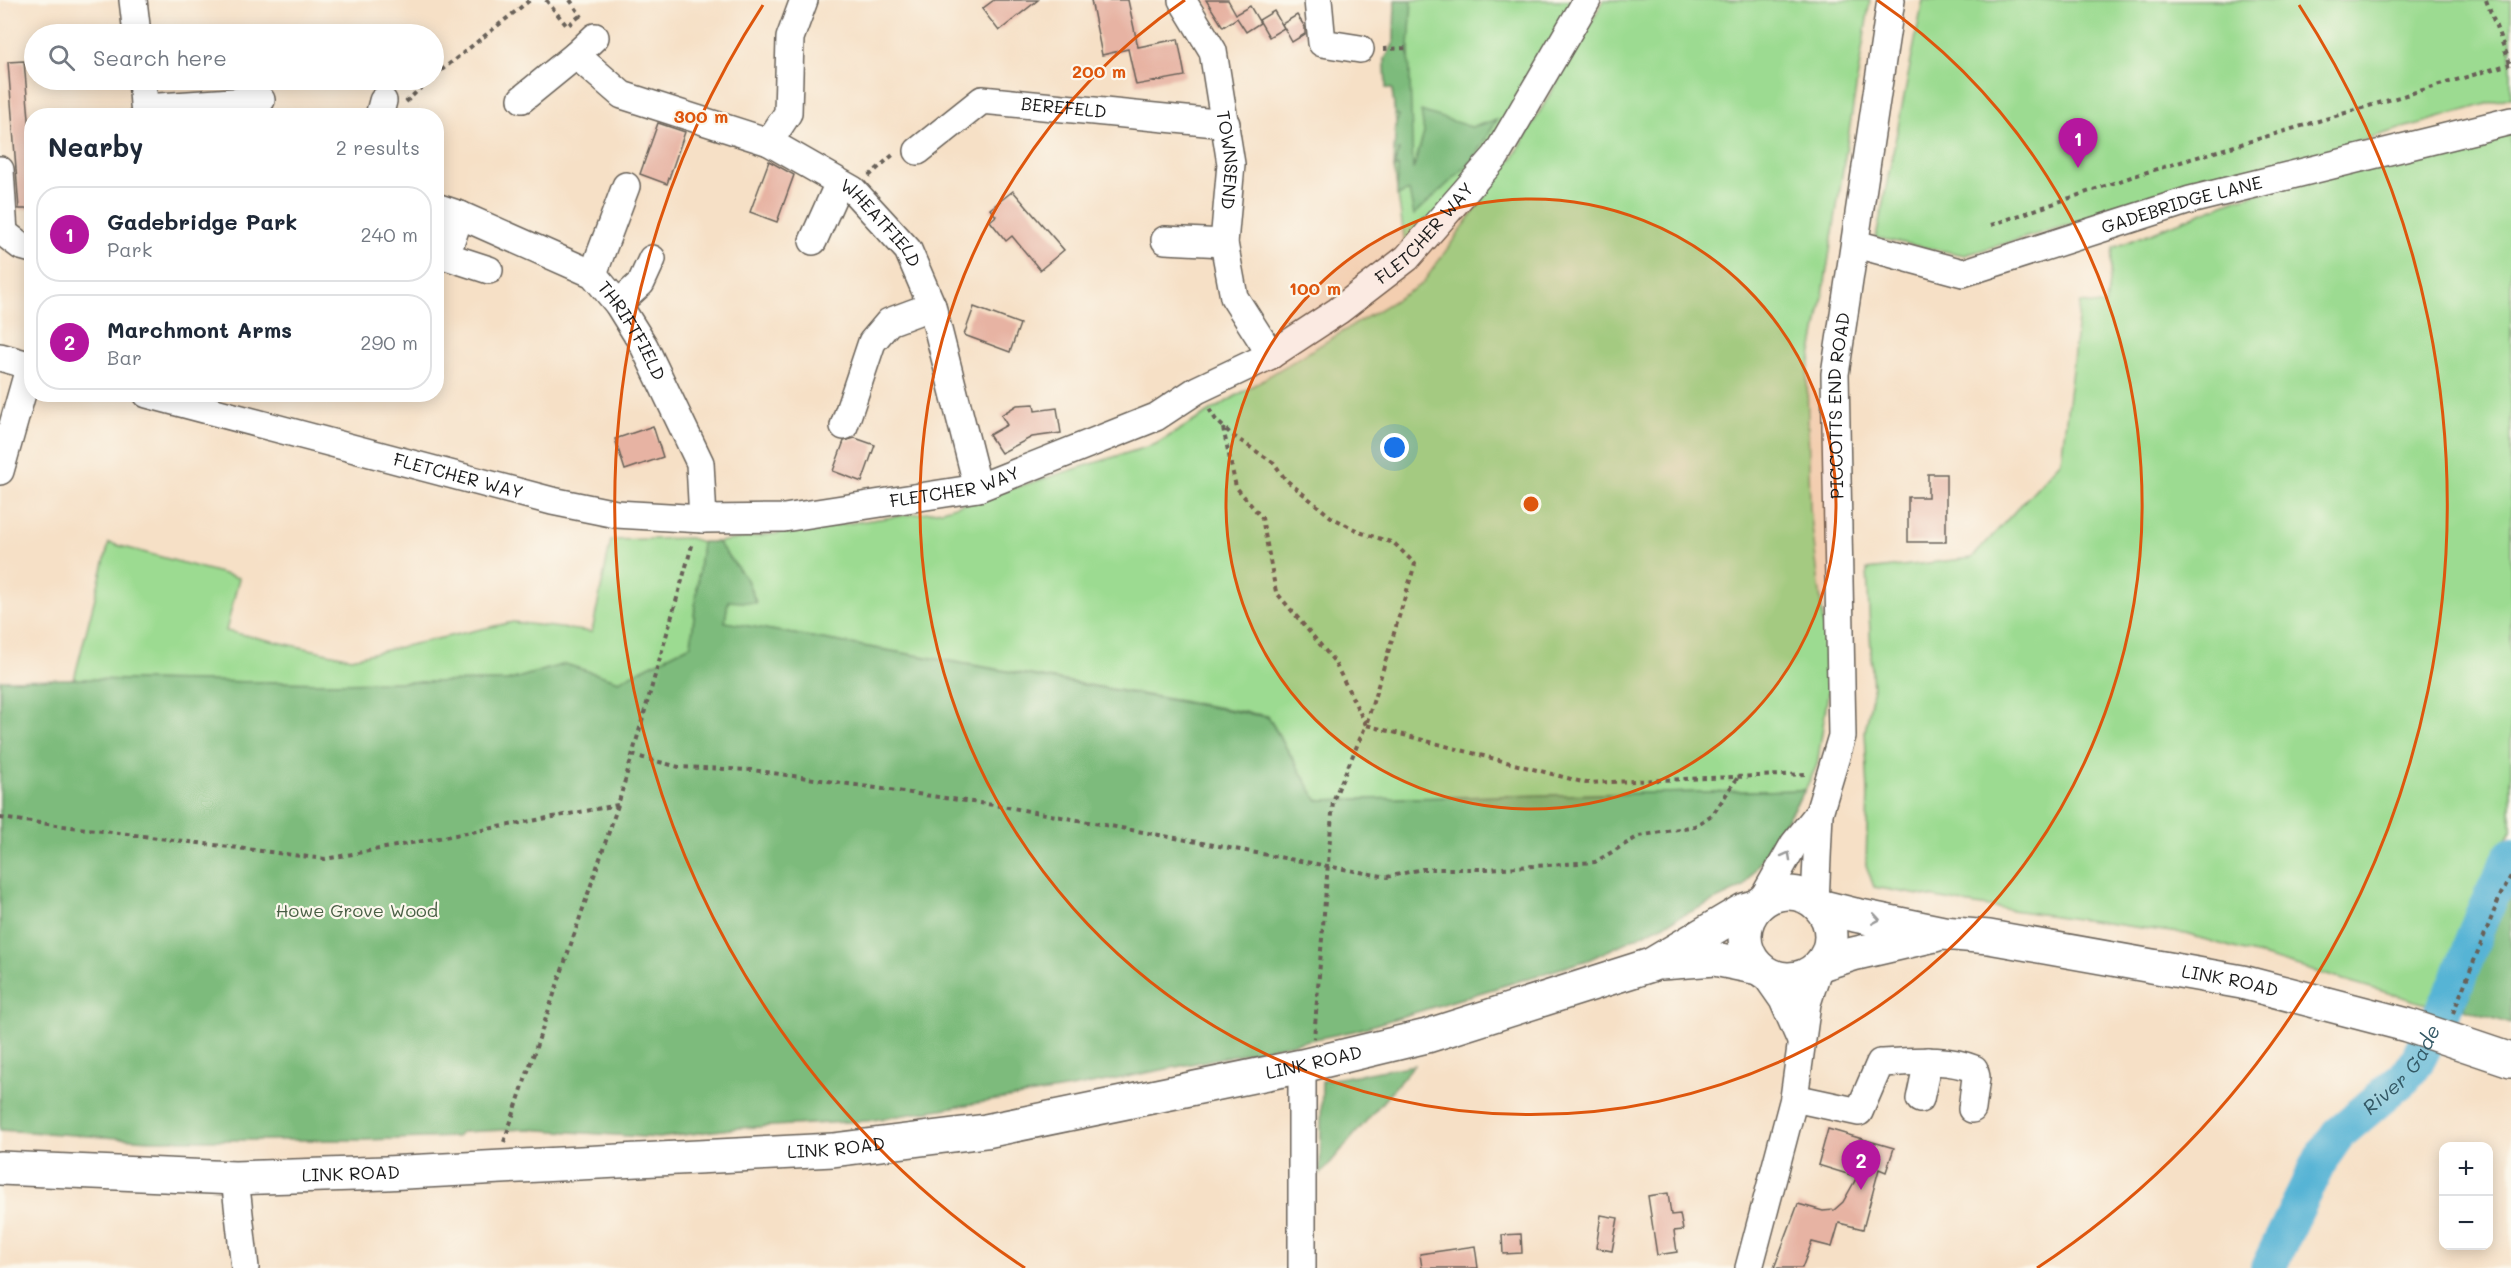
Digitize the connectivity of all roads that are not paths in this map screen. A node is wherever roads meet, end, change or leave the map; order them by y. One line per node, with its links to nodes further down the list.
1 (133, 0): 7 (street)
2 (804, 0): 16 (street)
3 (1182, 0): 15 (street, TOWNSEND)
4 (1318, 0): 8 (street)
5 (1587, 0): 32 (street, FLETCHER WAY)
6 (1891, 0): 25 (street, PICCOTTS END ROAD)
7 (135, 24)
8 (1360, 49)
9 (143, 90): 12 (street)
10 (522, 99): 16 (street, WHEATFIELD)
11 (261, 100): 13 (street)
12 (145, 108)
13 (184, 108)
14 (2511, 121): 25 (street, GADEBRIDGE LANE)
15 (1226, 124): 17 (street, BEREFELD); 24 (street, TOWNSEND)
16 (769, 142): 20 (street, WHEATFIELD)
17 (918, 151)
18 (0, 170): 26 (street)
19 (626, 186): 29 (street)
20 (846, 186): 23 (street); 31 (street, WHEATFIELD)
21 (448, 211): 28 (street); 29 (street, THRIFTFIELD)
22 (1165, 240): 24 (street)
23 (813, 241)
24 (1224, 243): 32 (street, TOWNSEND)
25 (1856, 244): 41 (street, PICCOTTS END ROAD)
26 (24, 247)
27 (652, 259): 30 (street)
28 (489, 270)
29 (593, 274): 30 (street, THRIFTFIELD)
30 (618, 304): 40 (street, THRIFTFIELD)
31 (932, 306): 37 (street); 39 (street, WHEATFIELD)
32 (1271, 355): 39 (street, FLETCHER WAY)
33 (0, 357): 34 (street)
34 (24, 363)
35 (24, 389): 38 (street)
36 (177, 402): 40 (street, FLETCHER WAY)
37 (844, 426)
38 (0, 471)
39 (978, 488): 40 (street, FLETCHER WAY)
40 (703, 519)
41 (1819, 813): 42 (street, PICCOTTS END ROAD, one-way to 41); 43 (street, PICCOTTS END ROAD)
42 (1759, 904): 43 (main road, LINK ROAD); 45 (main road, LINK ROAD); 47 (main road)
43 (1817, 904): 44 (main road, LINK ROAD, one-way to 44); 46 (main road)
44 (1942, 933): 46 (main road, LINK ROAD); 49 (main road, LINK ROAD)
45 (1651, 964): 47 (main road, LINK ROAD); 51 (main road, LINK ROAD)
46 (1820, 965): 47 (main road, LINK ROAD); 48 (street)
47 (1761, 969): 48 (street)
48 (1801, 1041): 52 (street)
49 (2511, 1060)
50 (1928, 1061): 52 (street); 53 (street); 54 (street)
51 (1309, 1065): 56 (main road, LINK ROAD); 58 (street)
52 (1794, 1098): 59 (street)
53 (1920, 1099)
54 (1972, 1109)
55 (0, 1168): 56 (main road, LINK ROAD)
56 (235, 1178): 57 (street)
57 (245, 1268)
58 (1302, 1268)
59 (1749, 1268)

